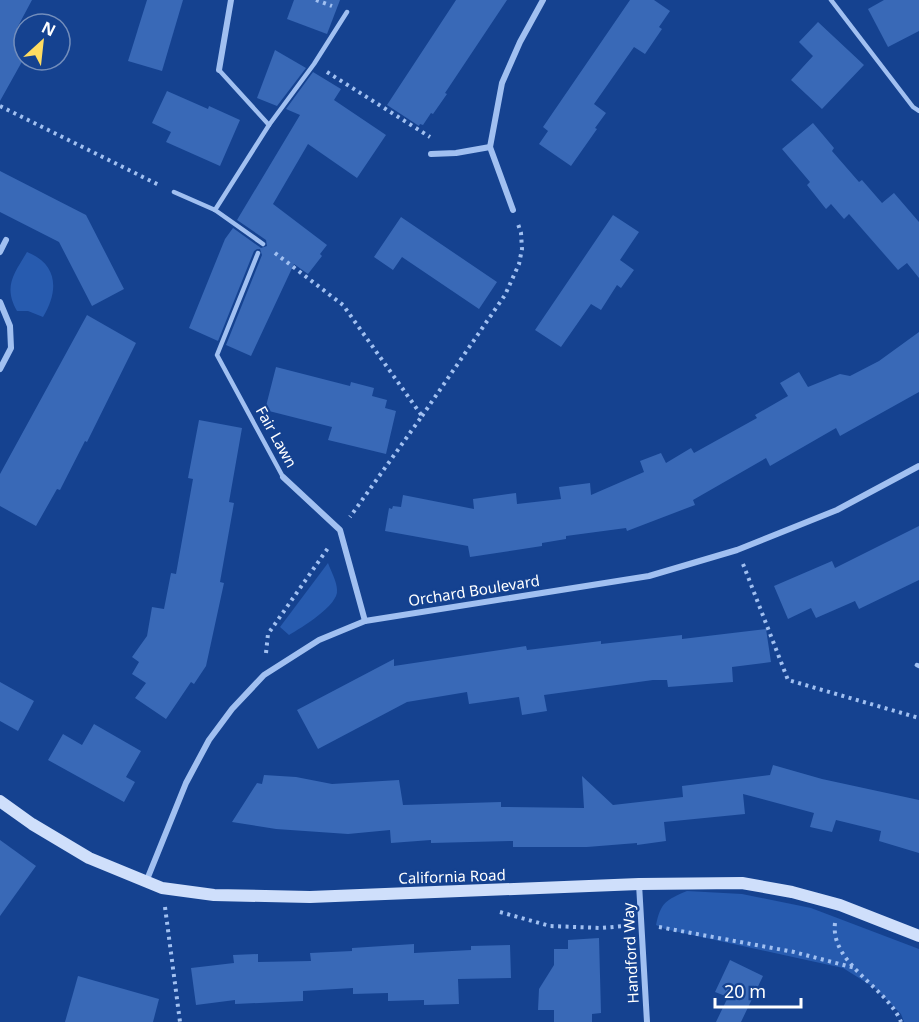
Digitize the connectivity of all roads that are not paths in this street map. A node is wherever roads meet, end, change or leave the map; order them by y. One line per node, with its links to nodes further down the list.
1 (231, 0): 5 (street)
2 (543, 0): 8 (street)
3 (831, 0): 6 (lane)
4 (346, 12): 7 (lane)
5 (219, 70): 7 (lane)
6 (919, 111)
7 (269, 125): 11 (lane)
8 (490, 147): 9 (street); 12 (street)
9 (431, 154)
10 (174, 192): 11 (lane)
11 (215, 210): 14 (lane)
12 (513, 210)
13 (6, 240): 15 (street)
14 (263, 244)
15 (0, 252)
16 (258, 253): 20 (lane, Fair Lawn)
17 (0, 302): 18 (street)
18 (0, 369)
19 (919, 465): 21 (street, Orchard Boulevard)
20 (283, 477): 21 (street, Fair Lawn)
21 (365, 621): 23 (street, Orchard Boulevard)
22 (0, 801): 23 (street, California Road)
23 (146, 882): 24 (street, California Road)
24 (639, 884): 25 (street, California Road); 26 (street, Handford Way)
25 (919, 936)
26 (647, 1022)

